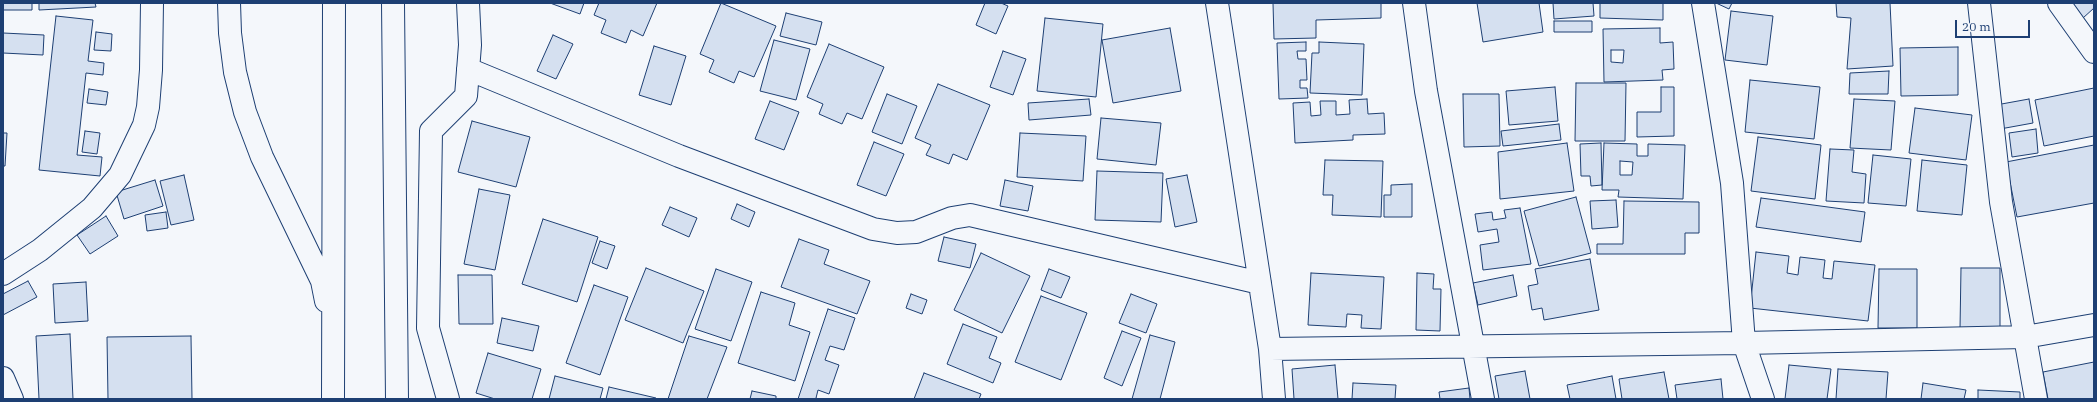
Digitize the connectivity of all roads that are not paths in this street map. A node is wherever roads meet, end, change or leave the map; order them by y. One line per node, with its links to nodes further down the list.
1 (152, 3): 13 (main road)
2 (229, 3): 16 (main road)
3 (334, 3): 16 (main road)
4 (393, 3): 24 (main road)
5 (468, 3): 12 (main road)
6 (1217, 3): 14 (main road)
7 (1414, 3): 19 (main road)
8 (1703, 3): 18 (main road)
9 (1979, 3): 17 (main road)
10 (2059, 3): 11 (main road)
11 (2094, 52)
12 (468, 69): 14 (main road); 25 (main road)
13 (3, 274)
14 (1260, 283): 20 (main road)
15 (2094, 325): 17 (main road)
16 (333, 334): 23 (main road)
17 (2025, 337): 18 (main road); 29 (main road)
18 (1744, 343): 19 (main road); 28 (main road)
19 (1472, 347): 20 (main road); 27 (main road)
20 (1270, 349): 26 (main road)
21 (3, 378): 22 (main road)
22 (12, 399)
23 (333, 399)
24 (397, 399)
25 (448, 399)
26 (1274, 399)
27 (1484, 399)
28 (1763, 399)
29 (2036, 399)

